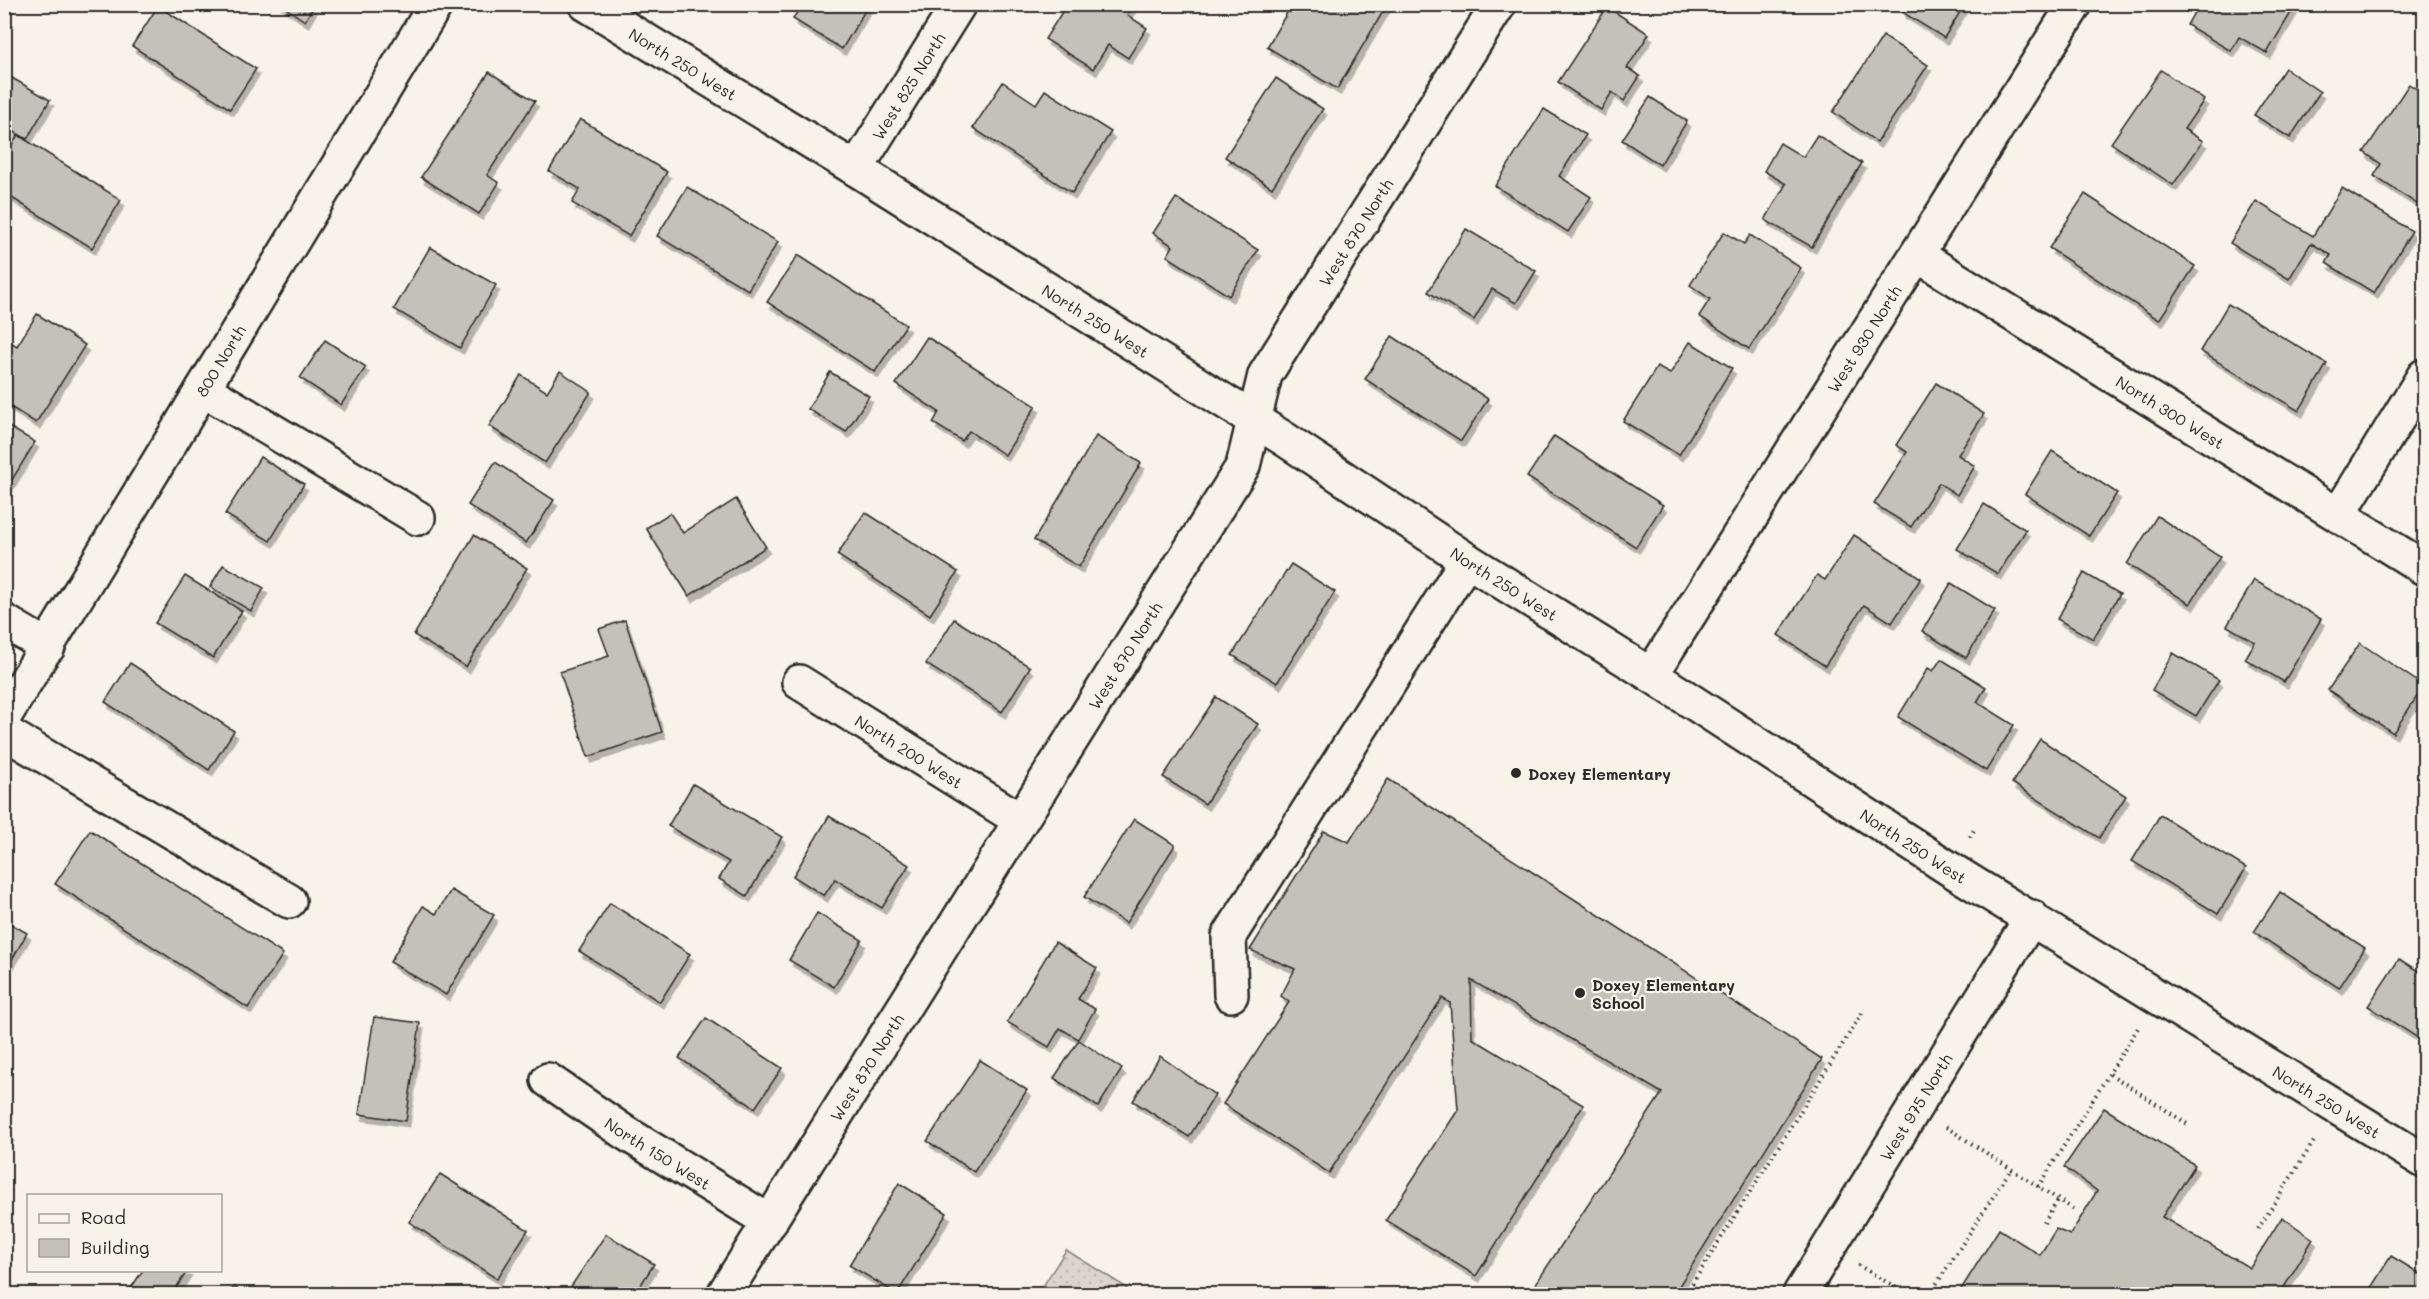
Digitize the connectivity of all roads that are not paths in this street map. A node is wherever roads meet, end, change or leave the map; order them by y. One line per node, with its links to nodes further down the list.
1 (436, 4): 9 (street, 800 North)
2 (586, 4): 6 (street, North 250 West)
3 (959, 4): 6 (street, West 825 North)
4 (1499, 4): 10 (street, West 870 North)
5 (2075, 4): 7 (street, West 930 North)
6 (856, 169): 10 (street, North 250 West)
7 (1917, 255): 11 (street, North 300 West); 17 (street, West 930 North)
8 (2424, 376): 11 (street)
9 (203, 389): 12 (street); 16 (street, 800 North)
10 (1254, 420): 13 (street, North 250 West); 21 (street, West 870 North)
11 (2339, 514): 14 (street, North 300 West)
12 (418, 518)
13 (1467, 560): 17 (street, North 250 West); 24 (street)
14 (2424, 568)
15 (4, 621): 16 (street)
16 (48, 647): 19 (street, 800 North)
17 (1651, 675): 23 (street, North 250 West)
18 (799, 682): 21 (street, North 200 West)
19 (4, 717)
20 (4, 732): 22 (street)
21 (1020, 820): 27 (street, West 870 North)
22 (289, 901)
23 (2031, 917): 26 (street, North 250 West); 29 (street, West 975 North)
24 (1231, 995)
25 (548, 1080): 27 (street, North 150 West)
26 (2424, 1161)
27 (770, 1222): 28 (street, West 870 North)
28 (724, 1294)
29 (1800, 1294)

